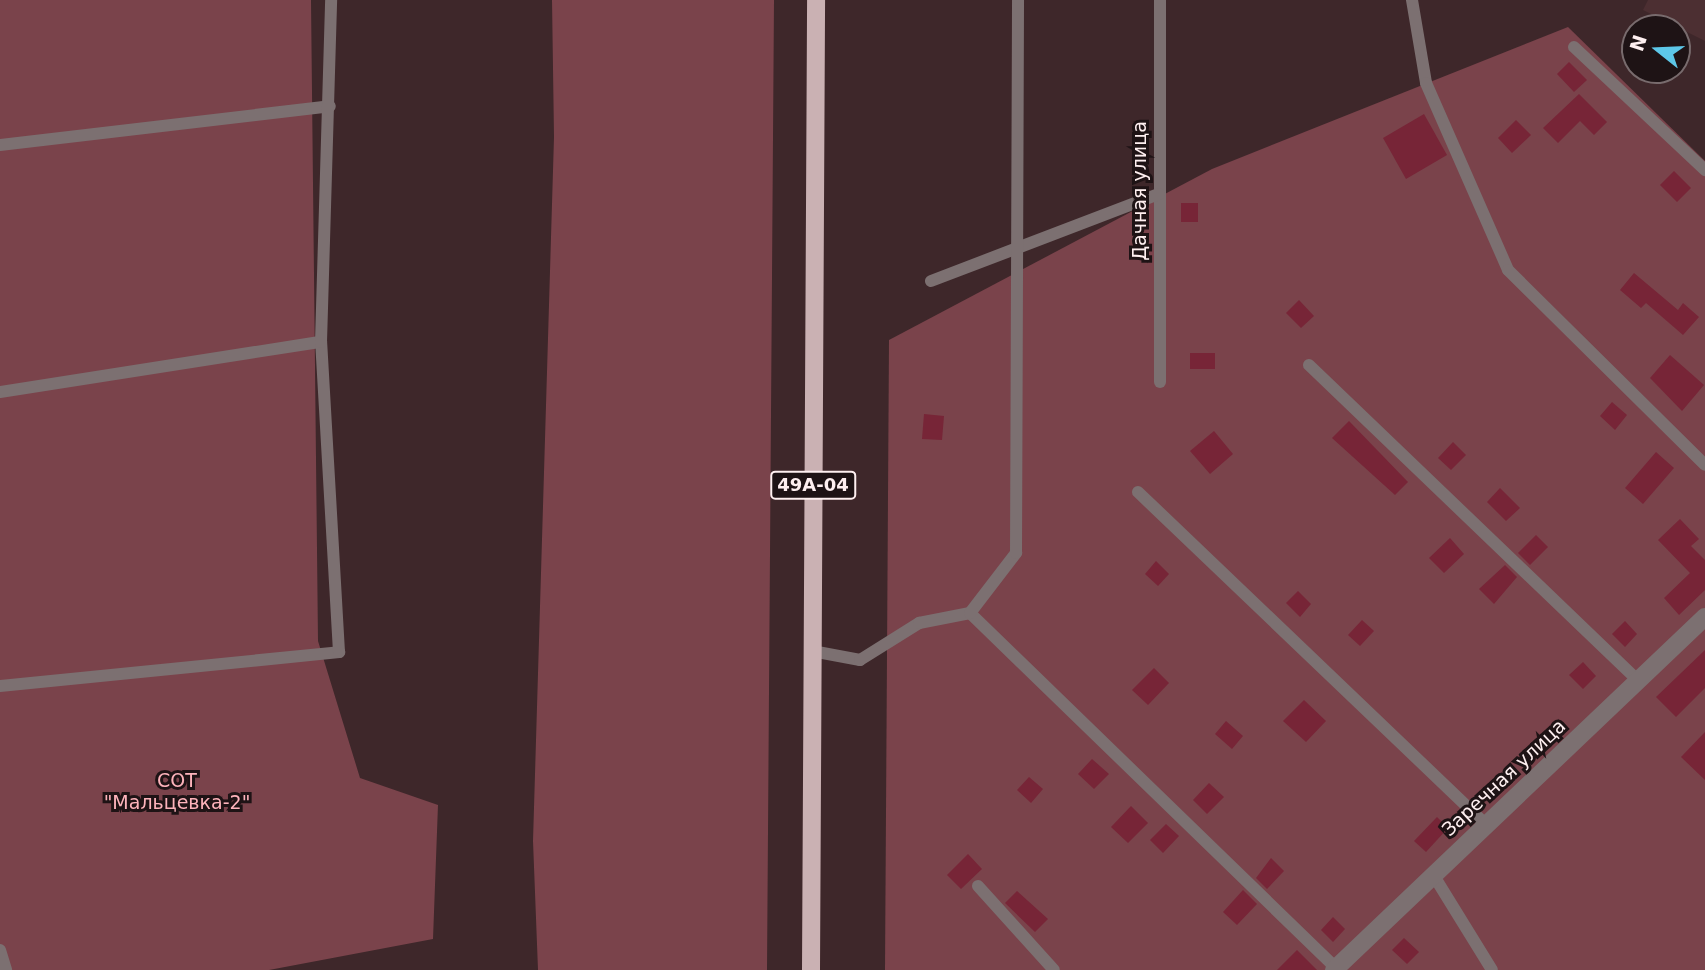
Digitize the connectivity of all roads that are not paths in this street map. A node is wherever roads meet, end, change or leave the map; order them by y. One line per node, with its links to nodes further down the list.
1 (331, 0): 7 (lane)
2 (816, 0): 21 (main road, 49А-04)
3 (1018, 0): 11 (lane)
4 (1160, 0): 10 (lane, Дачная улица)
5 (1412, 0): 17 (lane)
6 (1574, 47): 9 (lane)
7 (330, 106): 8 (lane); 13 (lane)
8 (0, 145)
9 (1705, 170)
10 (1159, 194): 11 (lane); 15 (lane, Дачная улица)
11 (1017, 248): 12 (lane); 19 (lane)
12 (932, 281)
13 (321, 342): 16 (lane); 23 (lane)
14 (1309, 365): 22 (lane)
15 (1160, 382)
16 (0, 392)
17 (1705, 465)
18 (1138, 492): 24 (lane)
19 (970, 613): 21 (lane); 28 (lane)
20 (1705, 617): 22 (street, Заречная улица)
21 (812, 651): 30 (main road, 49А-04)
22 (1639, 682): 24 (street, Заречная улица)
23 (0, 686)
24 (1483, 822): 25 (street, Заречная улица)
25 (1434, 876): 28 (street, Заречная улица); 32 (lane)
26 (978, 886): 31 (lane)
27 (0, 950): 29 (lane)
28 (1335, 969)
29 (6, 970)
30 (811, 970)
31 (1054, 970)
32 (1492, 970)

